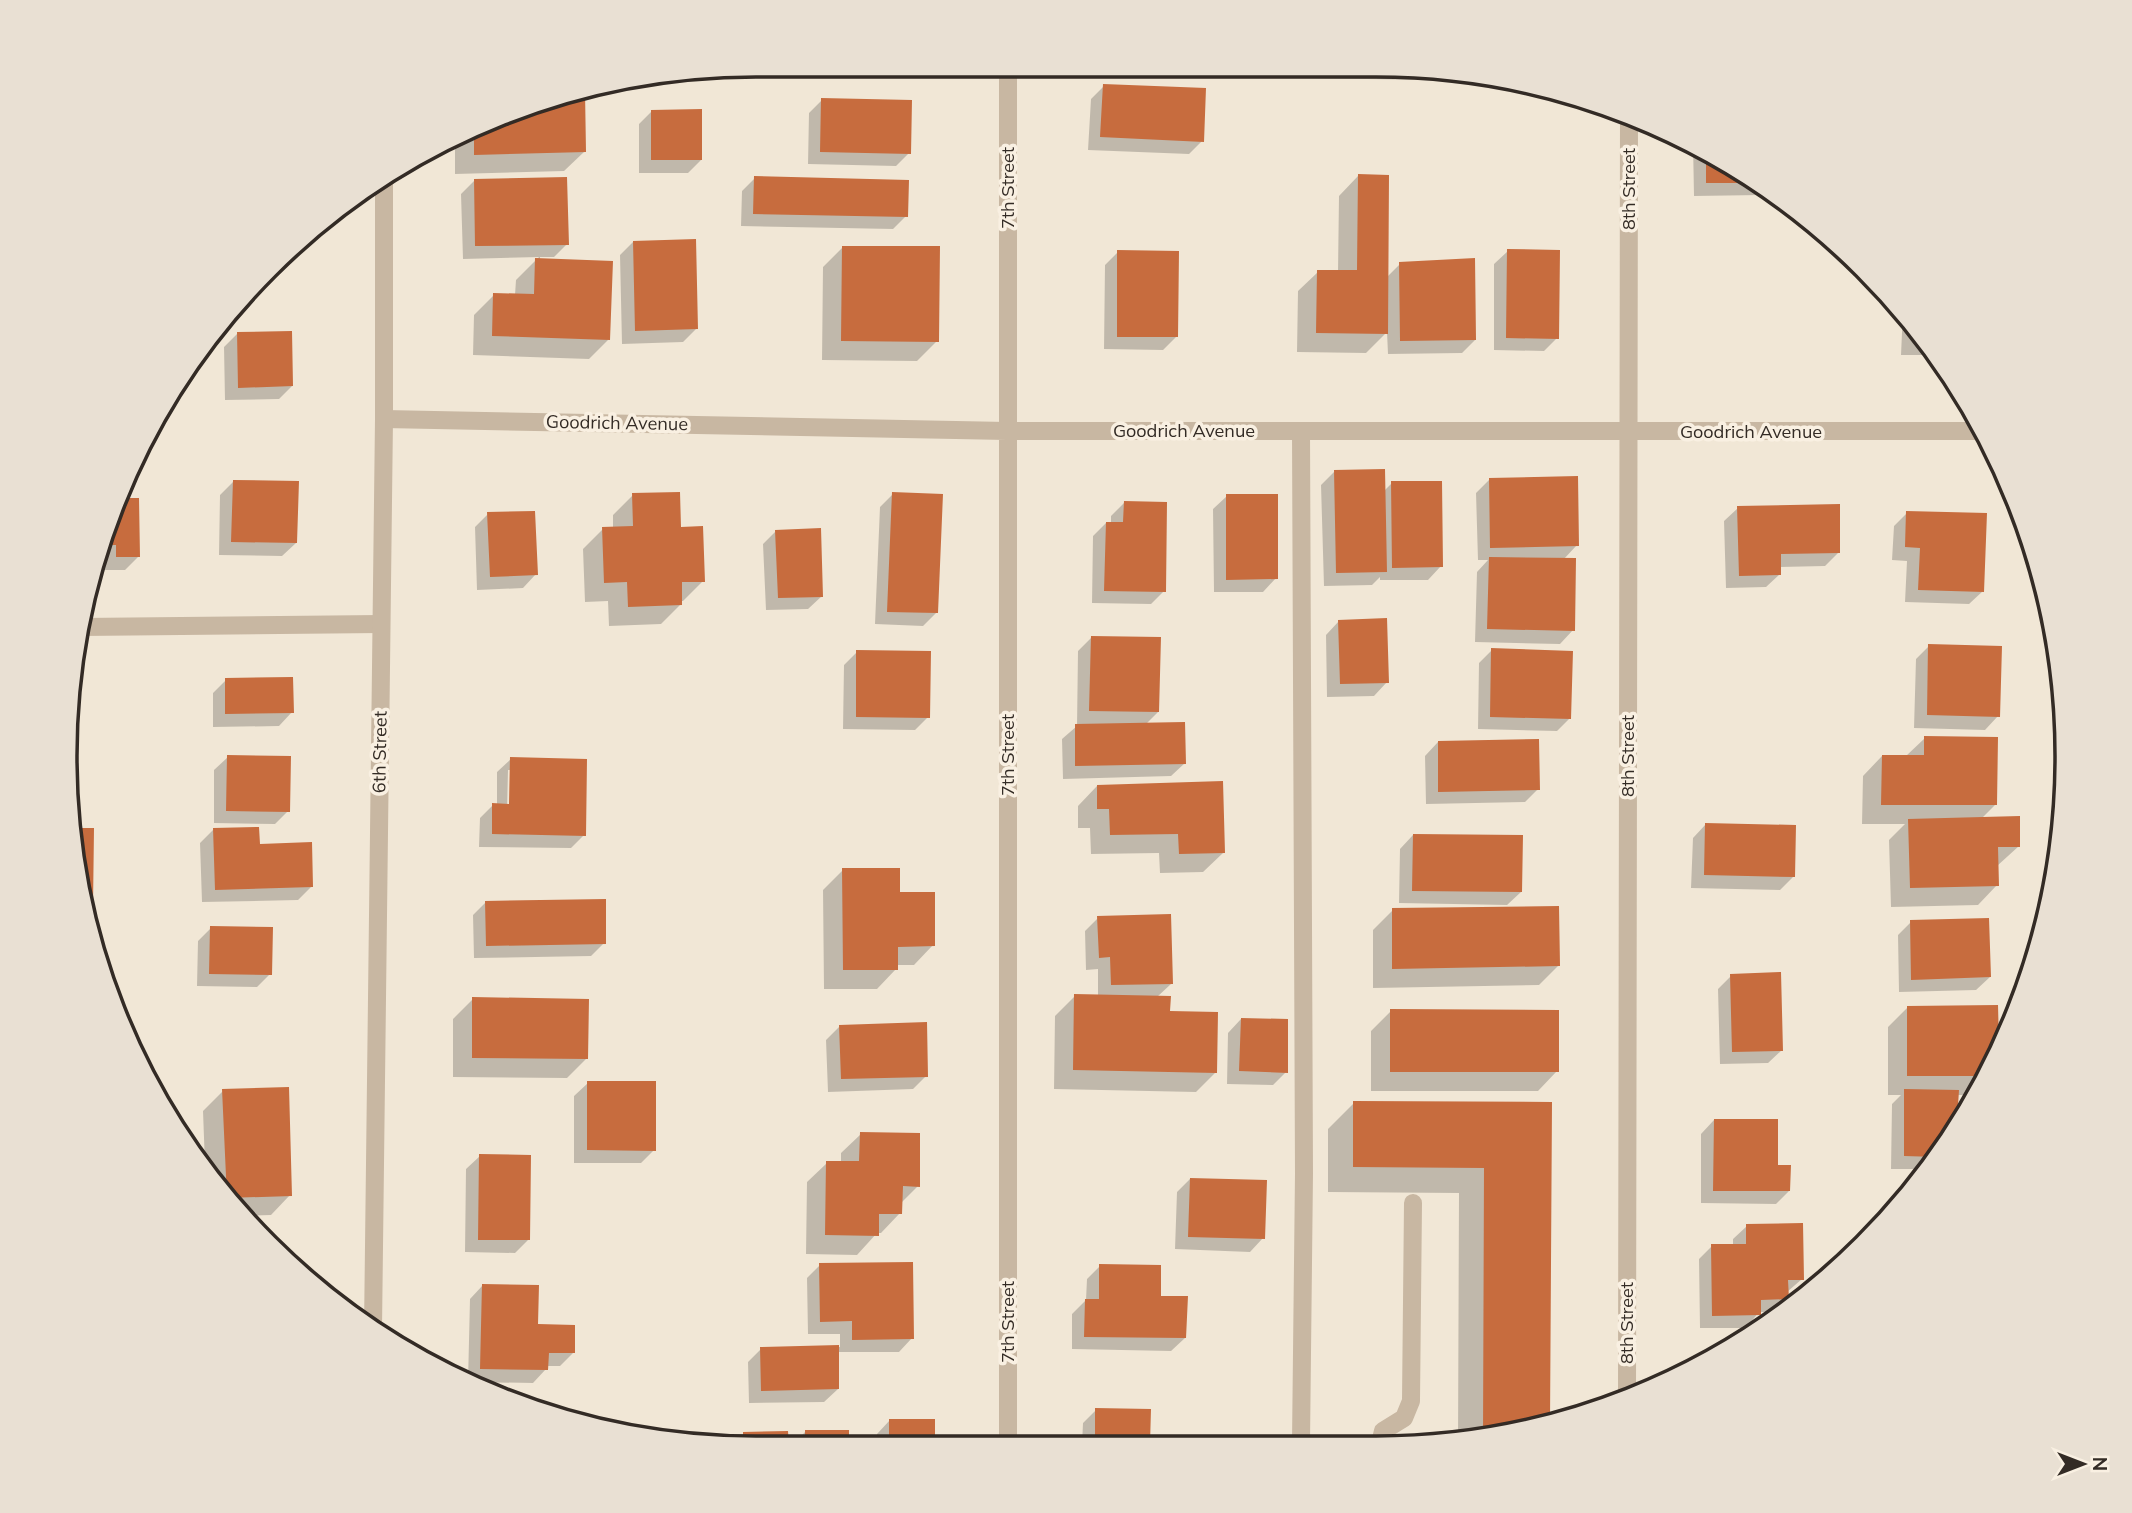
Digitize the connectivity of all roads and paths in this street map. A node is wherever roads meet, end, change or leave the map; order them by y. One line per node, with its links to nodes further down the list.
1 (1008, 77): 5 (street, 7th Street)
2 (1629, 126): 8 (street, 8th Street)
3 (384, 189): 4 (street, 6th Street)
4 (384, 419): 5 (street, Goodrich Avenue); 9 (street, 6th Street)
5 (1007, 431): 7 (street, Goodrich Avenue); 14 (street, 7th Street)
6 (1972, 431): 8 (street, Goodrich Avenue)
7 (1301, 432): 8 (street, Goodrich Avenue); 15 (street)
8 (1628, 432): 13 (street, 8th Street)
9 (381, 624): 10 (street); 12 (street, 6th Street)
10 (90, 627)
11 (1413, 1203): 16 (street)
12 (373, 1317)
13 (1627, 1387)
14 (1008, 1436)
15 (1301, 1436)
16 (1382, 1436)

